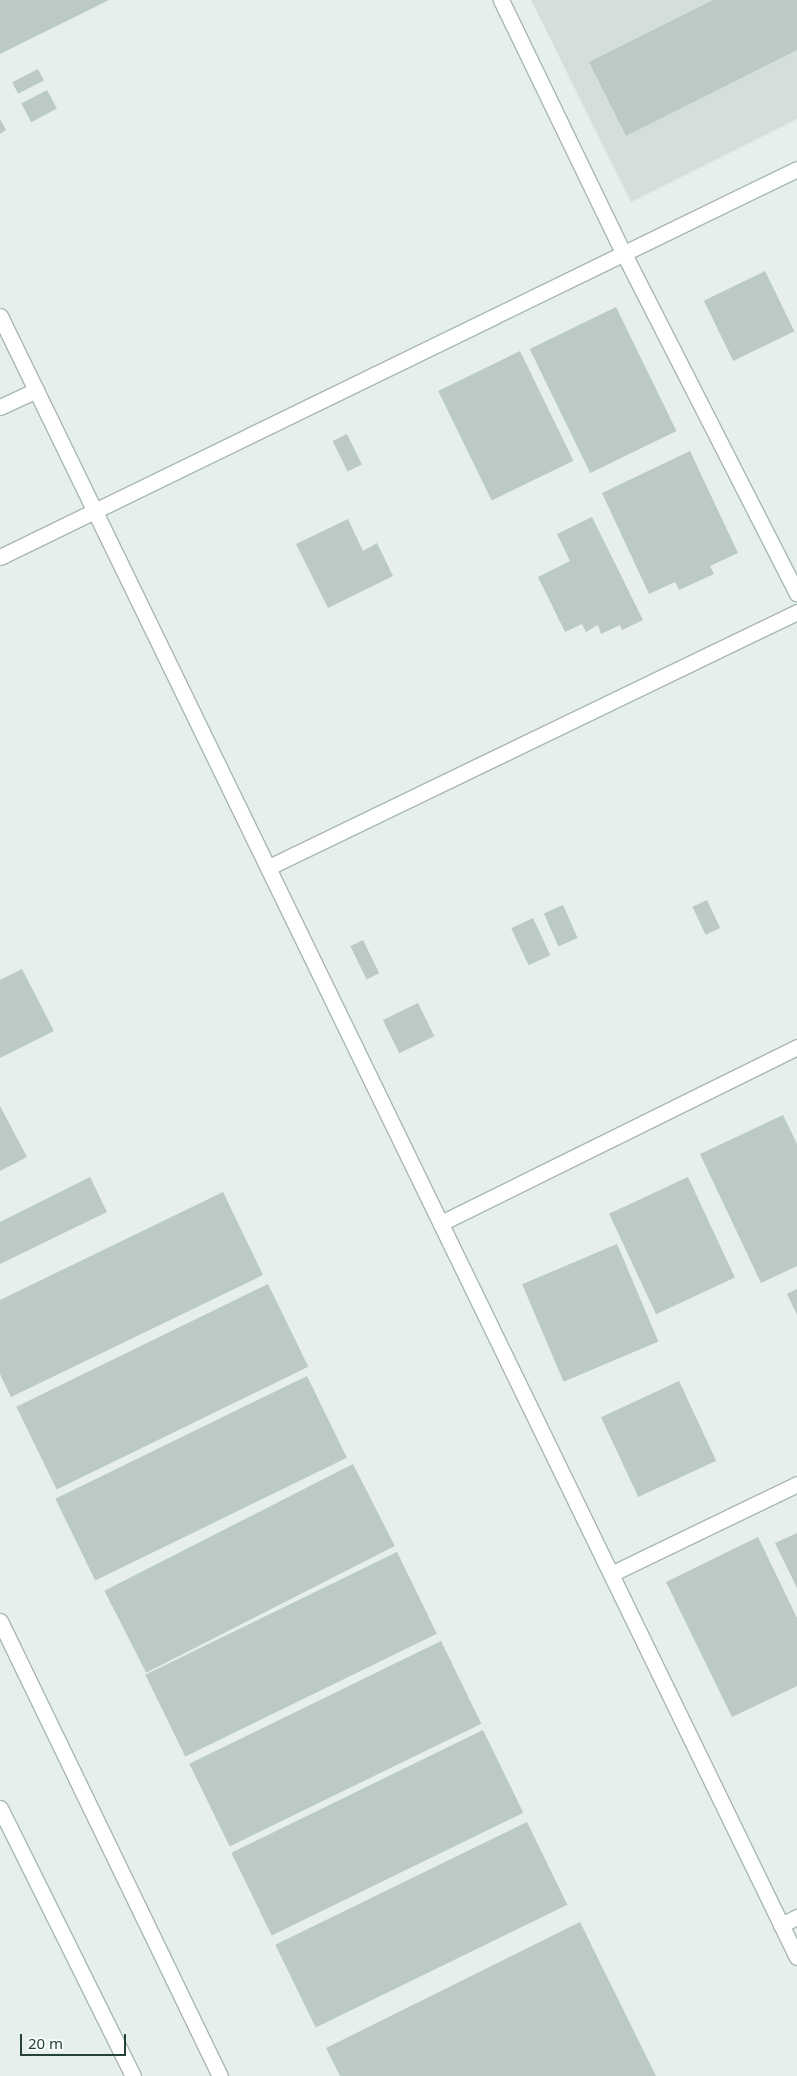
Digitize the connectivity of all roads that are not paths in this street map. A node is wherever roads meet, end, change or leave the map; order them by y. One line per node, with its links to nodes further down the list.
1 (501, 0): 3 (street)
2 (797, 169): 3 (street)
3 (624, 254): 7 (street); 9 (street)
4 (0, 316): 5 (street)
5 (36, 390): 6 (street); 7 (street)
6 (0, 407)
7 (96, 510): 8 (street); 11 (street)
8 (0, 557)
9 (797, 594)
10 (797, 612): 11 (street)
11 (269, 868): 13 (street)
12 (797, 1047): 13 (street)
13 (441, 1224): 15 (street)
14 (797, 1484): 15 (street)
15 (611, 1574): 19 (street)
16 (0, 1621): 22 (street)
17 (0, 1808): 21 (street)
18 (797, 1917): 19 (street)
19 (781, 1925): 20 (street)
20 (797, 1957)
21 (132, 2076)
22 (220, 2076)

